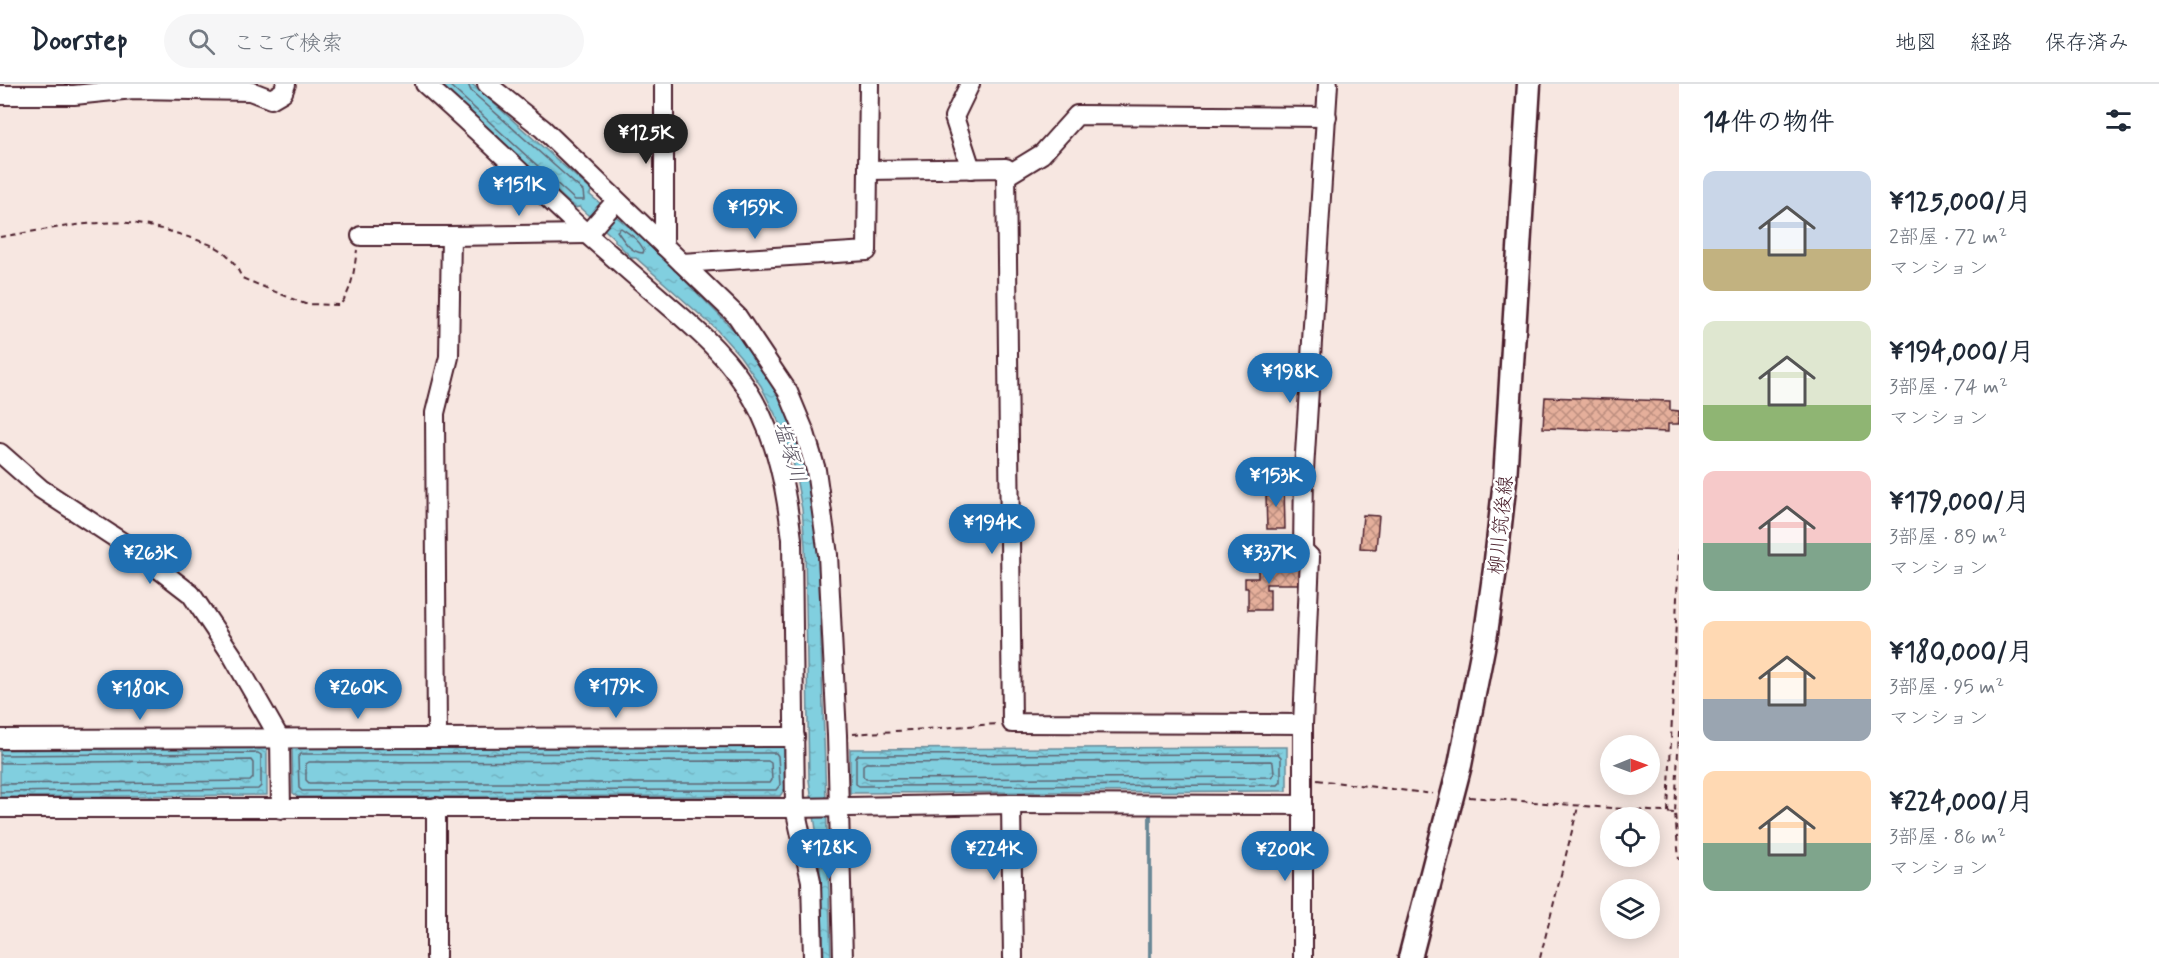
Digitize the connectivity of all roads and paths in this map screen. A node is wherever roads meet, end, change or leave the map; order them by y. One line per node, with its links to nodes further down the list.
1 (286, 84): 9 (street)
2 (425, 84): 15 (street)
3 (487, 84): 14 (street)
4 (664, 84): 19 (street)
5 (869, 84): 12 (street)
6 (970, 84): 11 (street)
7 (1329, 84): 10 (street)
8 (1530, 84): 32 (main road, 柳川筑後線)
9 (0, 95)
10 (1327, 117): 13 (street); 24 (street)
11 (971, 169): 12 (street); 13 (street)
12 (869, 170): 20 (street)
13 (1006, 176): 23 (street)
14 (616, 201): 15 (street); 19 (street)
15 (590, 231): 17 (street); 28 (street)
16 (361, 236): 17 (street); 18 (path)
17 (451, 236): 27 (street)
18 (0, 237)
19 (664, 246): 20 (street)
20 (682, 263): 26 (street)
21 (0, 453): 30 (street)
22 (1679, 549): 41 (path)
23 (1012, 723): 24 (street); 26 (path)
24 (1303, 724): 31 (street)
25 (1679, 730): 42 (path)
26 (837, 735): 39 (street)
27 (437, 737): 28 (street); 30 (street)
28 (795, 737): 38 (street)
29 (0, 739): 30 (street)
30 (280, 739): 40 (street)
31 (1302, 778): 32 (path); 34 (street)
32 (1451, 796): 35 (path); 49 (main road, 柳川筑後線)
33 (1011, 804): 34 (street); 39 (street); 47 (street)
34 (1303, 805): 48 (street)
35 (1578, 806): 41 (path); 50 (path)
36 (436, 807): 38 (street); 40 (street); 44 (street)
37 (0, 808): 40 (street)
38 (795, 808): 39 (street); 45 (street)
39 (839, 808): 46 (street)
40 (281, 809)
41 (1668, 812): 42 (path)
42 (1675, 813): 43 (path)
43 (1679, 860)
44 (436, 958)
45 (813, 958)
46 (843, 958)
47 (1013, 958)
48 (1304, 958)
49 (1410, 958)
50 (1540, 958)

